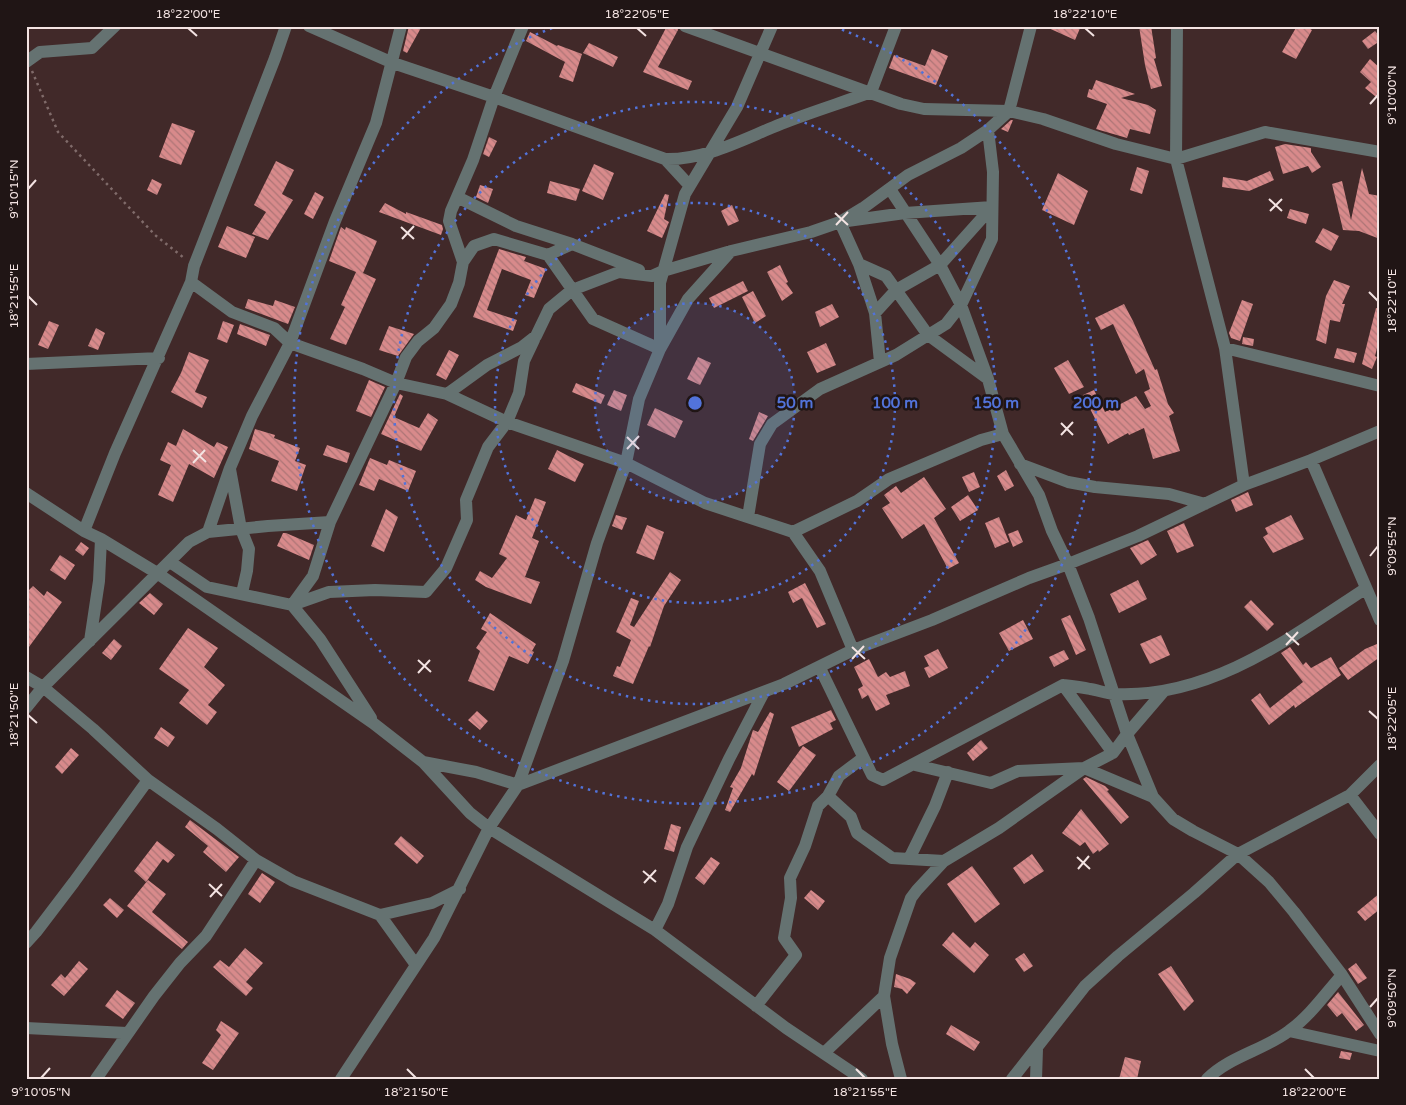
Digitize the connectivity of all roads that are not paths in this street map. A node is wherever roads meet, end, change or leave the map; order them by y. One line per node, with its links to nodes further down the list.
1 (115, 26): 12 (street)
2 (286, 26): 38 (street)
3 (309, 26): 13 (street)
4 (401, 26): 13 (street)
5 (523, 26): 15 (street)
6 (686, 26): 11 (street)
7 (772, 26): 11 (street)
8 (896, 26): 14 (street)
9 (1031, 26): 16 (street)
10 (1176, 26): 21 (street)
11 (761, 53): 14 (street); 18 (street)
12 (27, 61)
13 (393, 64): 15 (street); 45 (street)
14 (871, 92): 16 (street); 18 (street)
15 (494, 97): 20 (street); 24 (street)
16 (1009, 111): 17 (street); 21 (street)
17 (988, 130): 23 (street); 25 (street)
18 (711, 152): 20 (street); 22 (street)
19 (1380, 152): 21 (street)
20 (665, 159): 22 (street)
21 (1176, 160): 46 (street)
22 (689, 185): 37 (street)
23 (890, 189): 26 (street); 27 (street)
24 (456, 198): 28 (street); 34 (street)
25 (992, 207): 26 (street); 36 (street); 41 (street)
26 (905, 213): 27 (street); 36 (street)
27 (840, 222): 31 (street); 35 (street)
28 (516, 226): 29 (street); 30 (street); 32 (street)
29 (494, 239): 32 (street); 34 (street)
30 (572, 244): 33 (street); 37 (street)
31 (730, 251): 37 (street); 47 (street)
32 (533, 252): 33 (street)
33 (548, 255): 39 (street)
34 (462, 262): 52 (street)
35 (860, 264): 40 (street); 42 (street)
36 (940, 264): 40 (street); 41 (street)
37 (658, 273): 39 (street); 47 (street)
38 (191, 282): 45 (street); 48 (street)
39 (572, 290): 44 (street); 47 (street)
40 (896, 290): 42 (street); 43 (street)
41 (961, 306): 43 (street); 51 (street)
42 (875, 313): 49 (street)
43 (928, 335): 49 (street); 51 (street)
44 (536, 336): 54 (street); 55 (street)
45 (290, 343): 52 (street); 61 (street)
46 (1224, 348): 53 (street); 62 (street)
47 (660, 349): 59 (street)
48 (159, 358): 50 (street); 68 (street)
49 (880, 362): 65 (street)
50 (26, 364)
51 (988, 379): 57 (street)
52 (396, 382): 54 (street); 66 (street)
53 (1380, 386)
54 (447, 394): 55 (street)
55 (507, 422): 59 (street); 77 (street)
56 (1380, 431): 58 (street)
57 (1003, 434): 60 (street); 70 (street)
58 (1311, 460): 62 (street); 75 (street)
59 (626, 463): 65 (street); 99 (street)
60 (1020, 464): 64 (street); 73 (street)
61 (230, 468): 67 (street); 69 (street)
62 (1244, 485): 64 (street)
63 (26, 493): 68 (street)
64 (1205, 504): 73 (street)
65 (748, 517): 70 (street)
66 (330, 522): 67 (street); 77 (street)
67 (241, 529): 69 (street); 76 (street)
68 (84, 531): 71 (street)
69 (208, 532): 72 (street)
70 (793, 532): 80 (street)
71 (102, 538): 74 (street); 79 (street)
72 (170, 562): 74 (street); 76 (street)
73 (1068, 564): 80 (street); 87 (street)
74 (157, 573): 79 (street); 89 (street)
75 (1365, 589): 78 (street); 86 (street)
76 (242, 593): 77 (street)
77 (292, 605): 89 (street)
78 (1380, 620)
79 (90, 641): 84 (street)
80 (853, 650): 81 (street)
81 (820, 668): 85 (street); 92 (street)
82 (26, 677): 84 (street)
83 (1063, 685): 87 (street); 91 (street); 94 (street)
84 (43, 687): 88 (street); 98 (street)
85 (764, 692): 99 (street); 111 (street)
86 (1163, 692): 87 (street); 90 (street)
87 (1115, 694): 90 (street)
88 (26, 708)
89 (373, 723): 93 (street)
90 (1127, 734): 91 (street); 102 (street)
91 (1113, 753): 96 (street)
92 (863, 758): 94 (street); 101 (street)
93 (423, 762): 99 (street); 103 (street)
94 (915, 765): 97 (street)
95 (1380, 765): 100 (street)
96 (1084, 768): 97 (street); 102 (street); 108 (street)
97 (948, 772): 106 (street)
98 (148, 780): 107 (street); 112 (street)
99 (518, 785): 103 (street)
100 (1350, 795): 104 (street); 105 (street)
101 (828, 796): 106 (street); 116 (street)
102 (1153, 797): 105 (street)
103 (489, 828): 109 (street); 111 (street)
104 (1380, 834)
105 (1238, 854): 114 (street); 121 (street)
106 (908, 859): 108 (street)
107 (256, 860): 110 (street); 119 (street)
108 (944, 861): 115 (street)
109 (460, 888): 110 (street); 113 (street)
110 (380, 915): 113 (street)
111 (655, 930): 116 (street)
112 (26, 943)
113 (416, 965): 125 (street)
114 (1342, 975): 118 (street); 120 (street)
115 (884, 996): 123 (street); 127 (street)
116 (756, 1006): 123 (street)
117 (26, 1028): 119 (street)
118 (1289, 1031): 122 (street); 130 (street)
119 (127, 1033): 124 (street)
120 (1380, 1034)
121 (1037, 1049): 128 (street); 129 (street)
122 (1380, 1051)
123 (824, 1053): 126 (street)
124 (96, 1079)
125 (341, 1079)
126 (862, 1079)
127 (901, 1079)
128 (1012, 1079)
129 (1036, 1079)
130 (1207, 1079)

